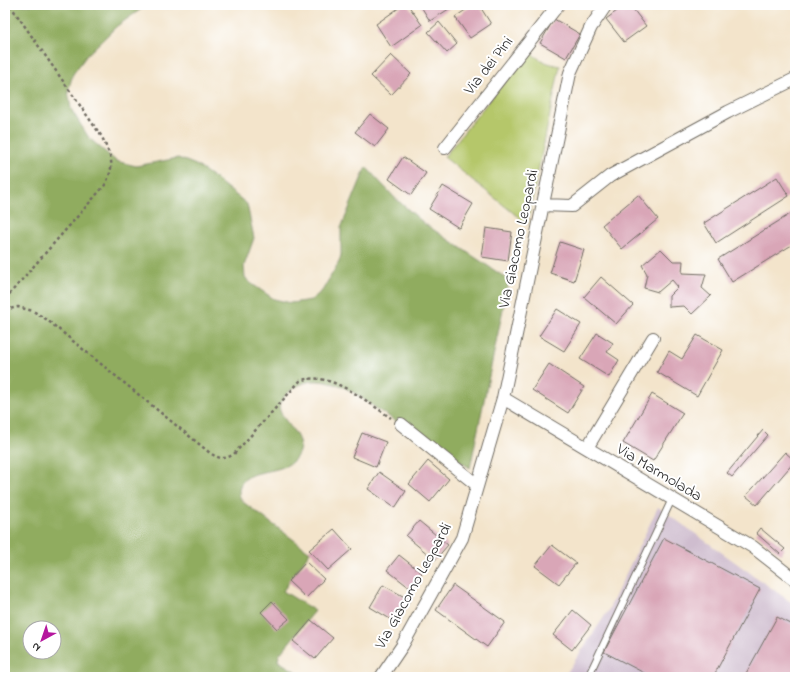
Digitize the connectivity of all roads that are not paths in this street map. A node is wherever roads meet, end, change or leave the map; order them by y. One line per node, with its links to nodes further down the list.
1 (558, 5): 4 (street, Via dei Pini)
2 (606, 5): 5 (street, Via Giacomo Leopardi)
3 (795, 80): 5 (street)
4 (445, 148)
5 (542, 205): 7 (street, Via Giacomo Leopardi)
6 (653, 338): 9 (street)
7 (503, 398): 9 (street, Via Marmolada); 10 (street, Via Giacomo Leopardi)
8 (401, 424): 10 (street)
9 (587, 448): 11 (street, Via Marmolada)
10 (477, 486): 13 (street, Via Giacomo Leopardi)
11 (672, 499): 12 (street, Via Marmolada); 14 (lane)
12 (795, 580)
13 (381, 677)
14 (588, 677)

